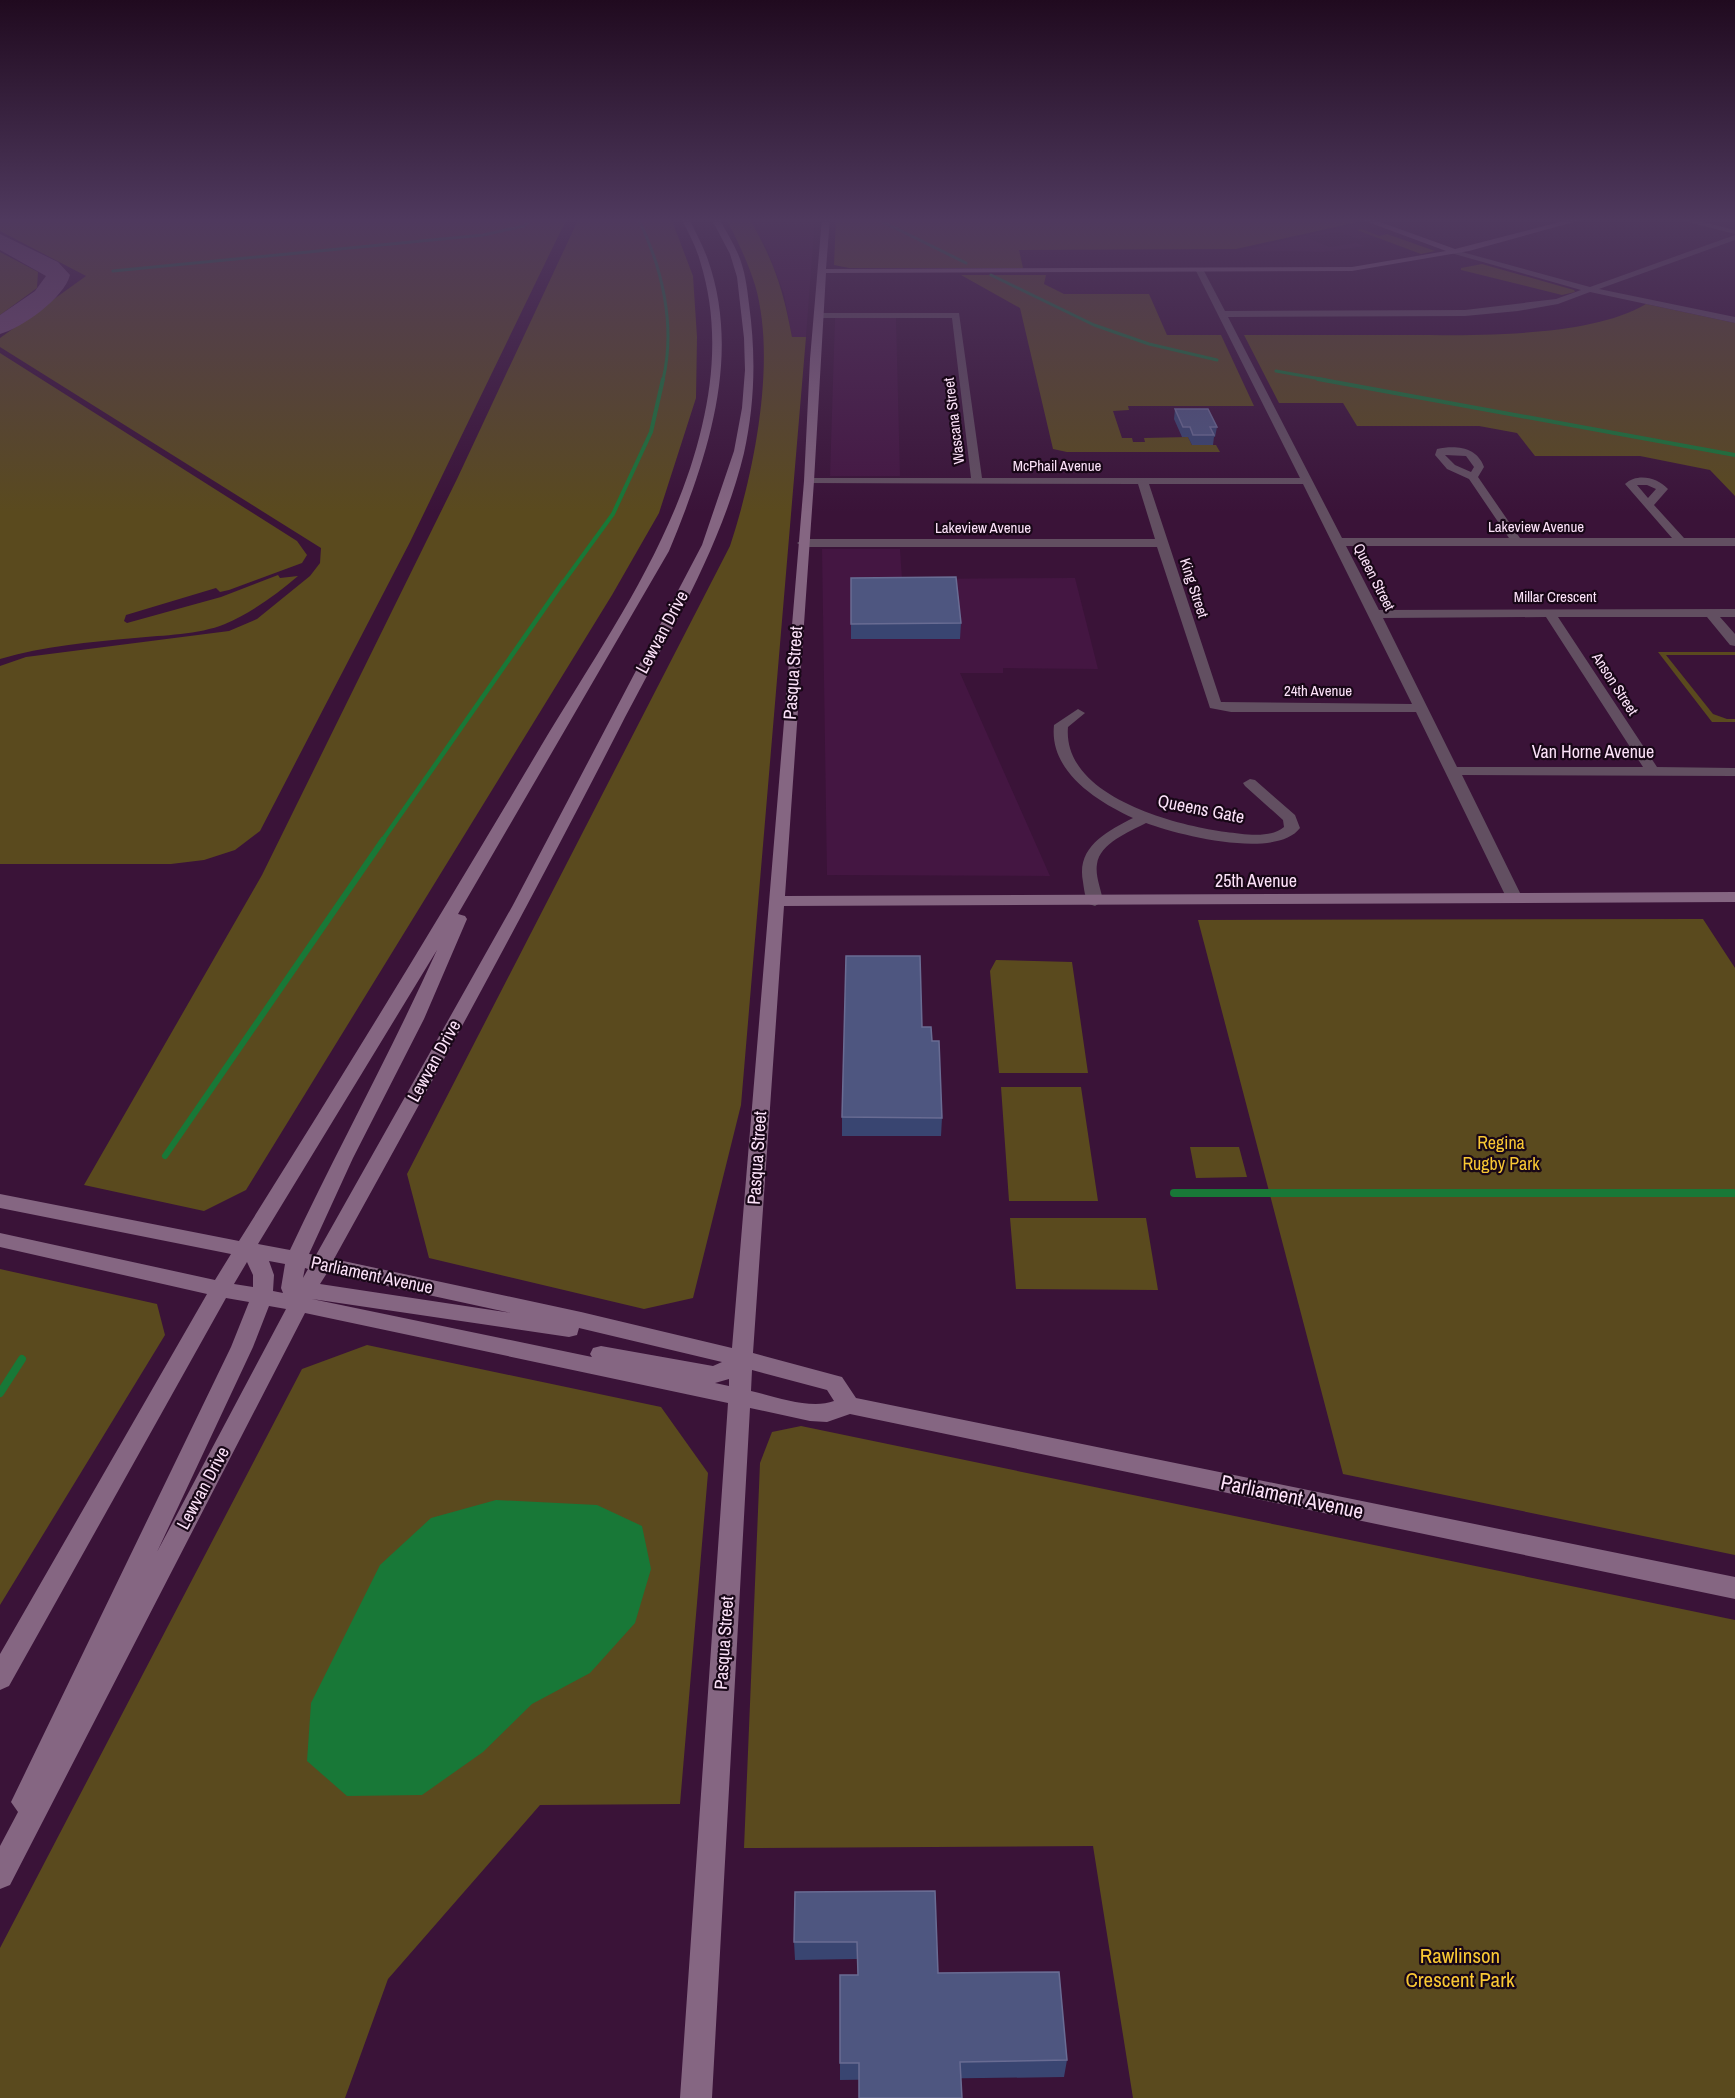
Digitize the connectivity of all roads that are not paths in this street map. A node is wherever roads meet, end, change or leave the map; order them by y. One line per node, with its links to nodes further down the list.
1 (818, 315): 9 (main road, Pasqua Street)
2 (714, 316): 33 (main road)
3 (746, 316): 42 (main road, Lewvan Drive)
4 (956, 316): 10 (street, Wascana Street)
5 (1224, 316): 12 (street, Queen Street)
6 (1715, 316): 7 (street)
7 (1735, 320)
8 (1473, 477): 15 (street)
9 (809, 481): 10 (street, McPhail Avenue); 18 (main road, Pasqua Street)
10 (977, 481): 11 (street, McPhail Avenue)
11 (1142, 481): 12 (street, McPhail Avenue); 19 (street, King Street)
12 (1305, 481): 14 (street, Queen Street)
13 (1649, 504): 16 (street)
14 (1338, 542): 15 (street, Lakeview Avenue); 22 (street, Queen Street)
15 (1517, 542): 16 (street, Lakeview Avenue)
16 (1681, 542): 17 (street, Lakeview Avenue)
17 (1735, 542)
18 (803, 543): 19 (street, Lakeview Avenue); 36 (main road, Pasqua Street)
19 (1162, 543): 25 (street, King Street)
20 (1710, 613): 21 (street, Millar Crescent); 23 (street, Millar Crescent); 24 (street)
21 (1735, 613)
22 (1375, 614): 23 (street, Millar Crescent); 26 (street, Queen Street)
23 (1550, 614): 29 (street, Anson Street)
24 (1735, 642)
25 (1215, 705): 26 (street, 24th Avenue)
26 (1422, 708): 28 (street, Queen Street)
27 (1077, 713): 32 (street, Queens Gate)
28 (1452, 771): 29 (street, Van Horne Avenue); 35 (street, Queen Street)
29 (1653, 772): 30 (street, Van Horne Avenue)
30 (1735, 772)
31 (1250, 783): 32 (street, Queens Gate)
32 (1145, 818): 37 (street, Queens Gate)
33 (490, 849): 40 (main road); 41 (main road)
34 (1735, 897): 35 (main road, 25th Avenue)
35 (1515, 899): 37 (main road, 25th Avenue)
36 (776, 901): 37 (main road, 25th Avenue); 48 (main road, Pasqua Street)
37 (1095, 901)
38 (0, 1201): 40 (main road, Parliament Avenue)
39 (0, 1240): 43 (main road, Parliament Avenue)
40 (245, 1248): 41 (main road, Parliament Avenue); 43 (main road); 44 (main road)
41 (296, 1259): 42 (main road, Parliament Avenue); 45 (main road)
42 (321, 1264): 45 (main road, Lewvan Drive); 47 (main road, Parliament Avenue)
43 (220, 1289): 44 (main road, Parliament Avenue); 52 (main road)
44 (262, 1292): 45 (main road, Parliament Avenue); 53 (main road)
45 (299, 1294): 46 (main road, Parliament Avenue); 47 (main road); 54 (main road, Lewvan Drive)
46 (462, 1338): 48 (main road, Parliament Avenue); 49 (main road, Parliament Avenue)
47 (677, 1344): 48 (main road, Parliament Avenue)
48 (742, 1359): 49 (main road, Pasqua Street); 50 (main road, Parliament Avenue)
49 (739, 1396): 50 (main road, Parliament Avenue); 55 (main road, Pasqua Street)
50 (849, 1405): 51 (main road, Parliament Avenue)
51 (1735, 1588)
52 (0, 1678)
53 (0, 1856)
54 (0, 1875)
55 (696, 2098)

